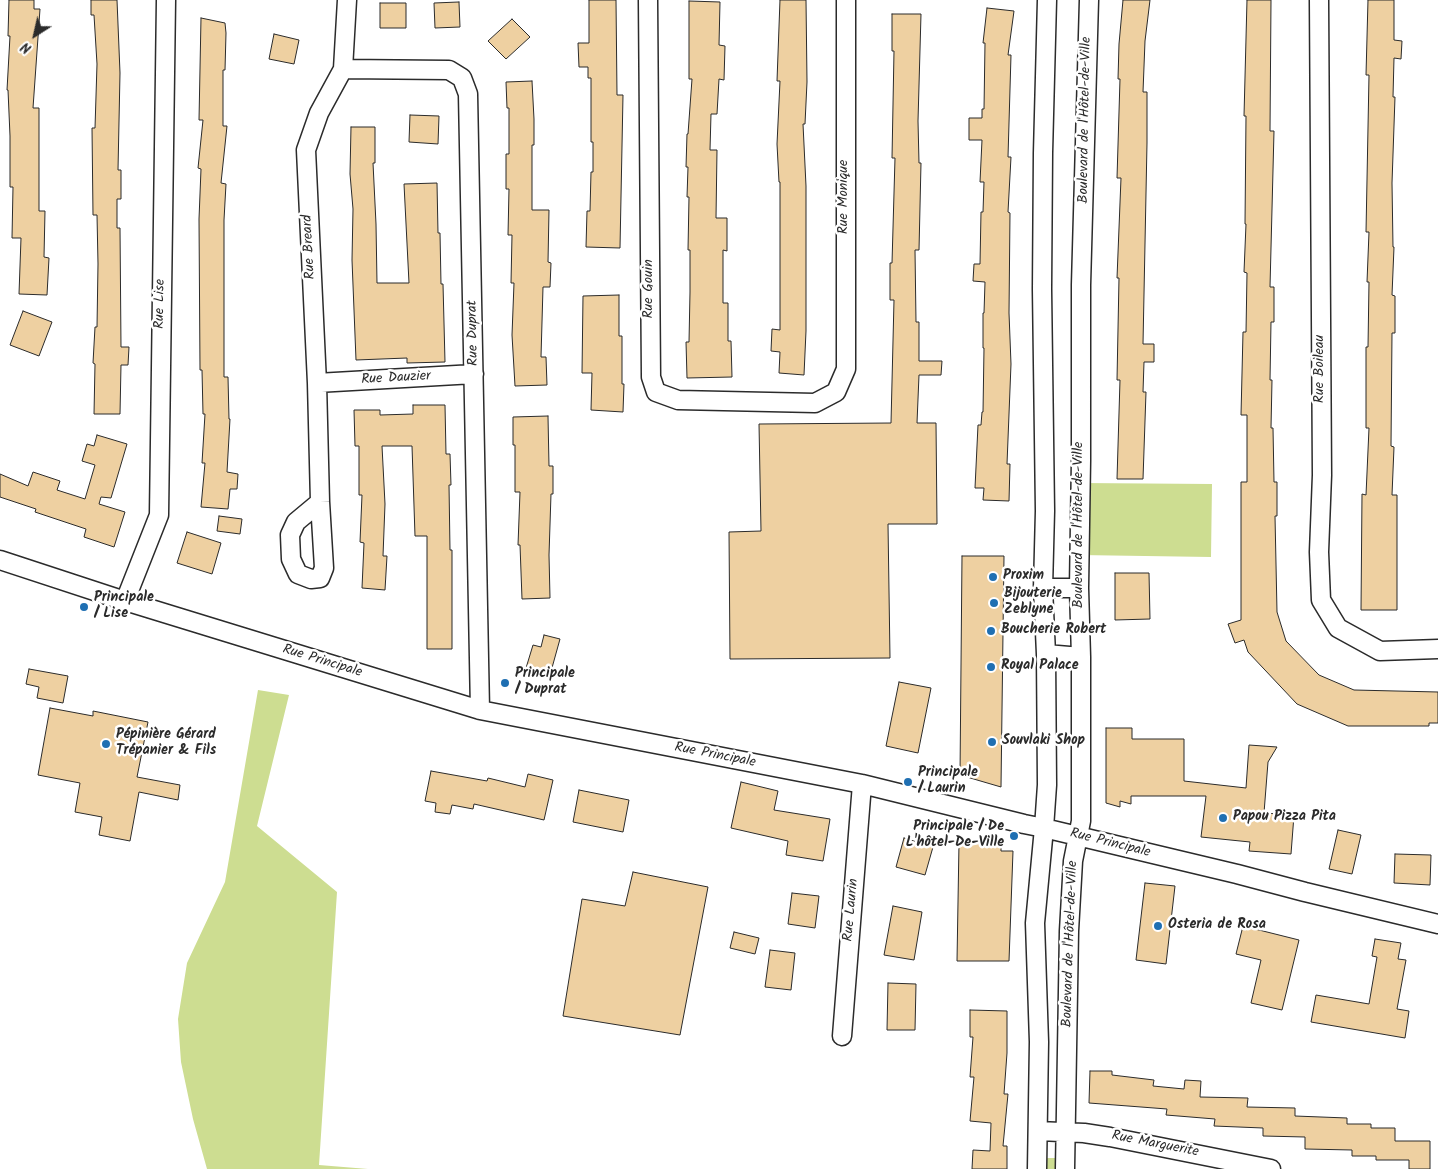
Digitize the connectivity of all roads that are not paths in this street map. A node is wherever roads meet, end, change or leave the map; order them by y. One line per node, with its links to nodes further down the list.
1 (166, 0): 16 (street, Rue Lise)
2 (347, 0): 8 (street, Rue Breard)
3 (648, 0): 11 (street, Rue Gouin)
4 (846, 0): 11 (street, Rue Monique)
5 (1047, 0): 14 (street)
6 (1089, 0): 15 (street, Boulevard de l'Hôtel-de-Ville)
7 (1319, 0): 17 (street, Rue Boileau)
8 (343, 69): 9 (street, Rue Duprat); 10 (street, Rue Breard)
9 (474, 374): 10 (street, Rue Dauzier); 20 (street, Rue Duprat)
10 (317, 383): 12 (street, Rue Breard)
11 (836, 392)
12 (320, 502)
13 (0, 560): 16 (street, Rue Principale)
14 (1043, 588): 15 (street); 18 (street)
15 (1079, 588): 19 (street, Boulevard de l'Hôtel-de-Ville)
16 (125, 602): 20 (street, Rue Principale)
17 (1438, 649)
18 (1046, 654): 19 (street); 22 (street)
19 (1081, 657): 23 (street, Boulevard de l'Hôtel-de-Ville)
20 (480, 710): 21 (street, Rue Principale)
21 (862, 784): 22 (street, Rue Principale); 25 (street, Rue Laurin)
22 (1044, 828): 23 (street, Rue Principale); 26 (street)
23 (1078, 836): 24 (street, Rue Principale); 27 (street, Boulevard de l'Hôtel-de-Ville)
24 (1438, 924)
25 (842, 1036)
26 (1038, 1131): 27 (street, Rue Marguerite); 28 (street)
27 (1066, 1132): 29 (street, Boulevard de l'Hôtel-de-Ville); 30 (street, Rue Marguerite)
28 (1037, 1169)
29 (1065, 1169)
30 (1271, 1169)

